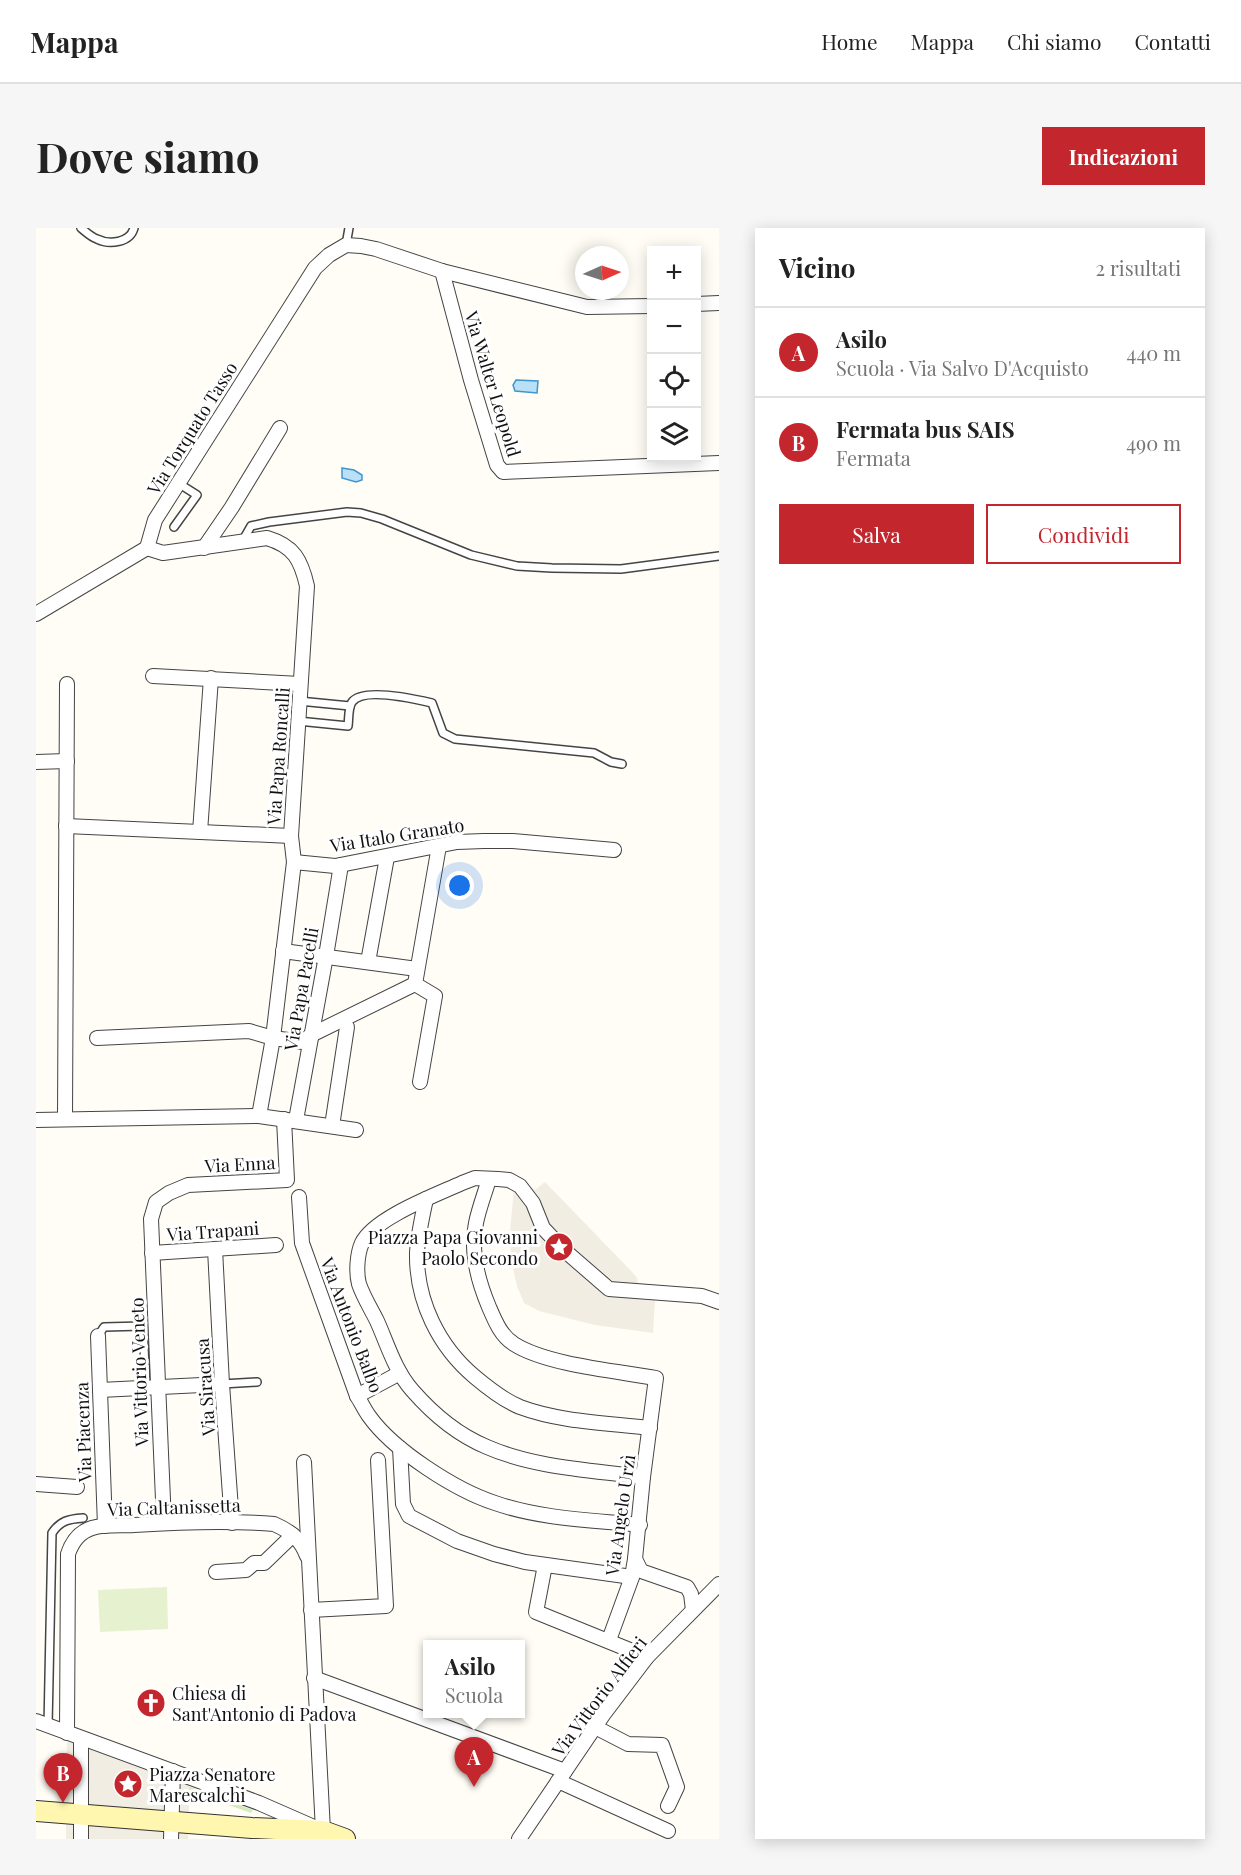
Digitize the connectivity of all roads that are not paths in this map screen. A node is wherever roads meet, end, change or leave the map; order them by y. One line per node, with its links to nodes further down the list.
1 (81, 228): 2 (lane)
2 (134, 228)
3 (349, 228): 4 (lane)
4 (346, 245): 5 (street); 11 (street, Via Torquato Tasso)
5 (442, 271): 8 (street); 10 (street, Via Walter Leopold)
6 (719, 303): 7 (street)
7 (701, 304)
8 (647, 306)
9 (280, 428): 15 (street)
10 (719, 463)
11 (178, 483): 12 (lane); 14 (street, Via Torquato Tasso)
12 (174, 527)
13 (243, 542): 15 (street, Via Papa Roncalli); 16 (lane); 21 (street, Via Papa Roncalli)
14 (147, 548): 15 (street, Via Papa Roncalli); 17 (street)
15 (204, 548)
16 (719, 556)
17 (36, 614)
18 (153, 676): 19 (street)
19 (211, 678): 21 (street); 29 (street)
20 (67, 684): 25 (street)
21 (300, 684): 22 (street, Via Papa Roncalli)
22 (299, 700): 23 (lane); 24 (street, Via Papa Roncalli)
23 (350, 706): 24 (lane); 27 (lane)
24 (298, 721): 30 (street, Via Papa Roncalli)
25 (67, 761): 26 (street); 28 (street)
26 (36, 762)
27 (622, 764)
28 (66, 826): 29 (street); 47 (street)
29 (200, 832): 30 (street)
30 (291, 836): 34 (street, Via Papa Roncalli)
31 (439, 846): 32 (street, Via Italo Granato); 33 (street, Via Italo Granato); 39 (street)
32 (614, 850)
33 (387, 857): 35 (street, Via Italo Granato); 38 (street)
34 (294, 862): 35 (street, Via Italo Granato); 36 (street, Via Papa Roncalli)
35 (341, 865): 37 (street, Via Papa Pacelli)
36 (283, 951): 37 (street); 44 (street, Via Papa Roncalli)
37 (326, 956): 38 (street); 42 (street, Via Papa Pacelli)
38 (368, 962): 39 (street)
39 (417, 969): 40 (street)
40 (415, 984): 42 (street); 45 (street)
41 (347, 1027): 50 (street)
42 (310, 1035): 44 (street); 48 (street, Via Papa Pacelli)
43 (97, 1038): 44 (street)
44 (273, 1038): 46 (street, Via Papa Roncalli)
45 (420, 1082)
46 (259, 1116): 47 (street); 48 (street)
47 (65, 1119): 49 (street)
48 (290, 1119): 50 (street); 55 (street, Via Enna)
49 (36, 1120)
50 (332, 1126): 51 (street)
51 (356, 1130)
52 (489, 1179): 54 (street); 59 (street); 67 (street, Via Angelo Urzì)
53 (298, 1197): 66 (street, Via Antonio Balbo)
54 (426, 1199): 61 (street); 67 (street)
55 (151, 1219): 58 (street, Via Vittorio Veneto)
56 (276, 1245): 57 (street, Via Trapani)
57 (215, 1249): 58 (street, Via Trapani); 63 (street, Via Siracusa)
58 (152, 1253): 64 (street, Via Vittorio Veneto)
59 (719, 1302)
60 (98, 1336): 64 (lane); 65 (street, Via Piacenza)
61 (400, 1373): 66 (street); 71 (street)
62 (257, 1382): 63 (lane)
63 (222, 1384): 64 (street); 76 (street, Via Siracusa)
64 (152, 1388): 65 (street); 75 (street, Via Vittorio Veneto)
65 (100, 1390): 78 (street, Via Piacenza)
66 (357, 1396): 68 (street, Via Antonio Balbo)
67 (650, 1428): 71 (street, Via Angelo Urzì)
68 (400, 1448): 77 (street, Via Antonio Balbo); 82 (street)
69 (378, 1460): 86 (street)
70 (304, 1462): 81 (street)
71 (643, 1477): 77 (street, Via Angelo Urzì)
72 (36, 1484): 73 (street)
73 (77, 1487)
74 (83, 1518): 91 (lane)
75 (164, 1523): 76 (street, Via Caltanissetta); 78 (street, Via Caltanissetta)
76 (232, 1523): 79 (street, Via Caltanissetta)
77 (640, 1525): 80 (street, Via Angelo Urzì)
78 (105, 1526): 93 (street, Via Caltanissetta)
79 (293, 1535): 81 (street); 83 (street)
80 (635, 1559): 84 (street, Via Angelo Urzì); 87 (street)
81 (309, 1564): 86 (street)
82 (545, 1565): 84 (street); 88 (street)
83 (216, 1572)
84 (632, 1577): 88 (street, Via Angelo Urzì)
85 (719, 1584): 87 (street, Via Vittorio Alfieri)
86 (311, 1610): 90 (street)
87 (693, 1610): 89 (street, Via Vittorio Alfieri)
88 (609, 1640): 89 (street)
89 (647, 1657): 92 (street, Via Vittorio Alfieri)
90 (314, 1678): 96 (street); 101 (street)
91 (42, 1723): 93 (street)
92 (595, 1727): 96 (street, Via Vittorio Alfieri); 97 (street)
93 (67, 1733): 94 (street)
94 (81, 1739): 95 (street); 99 (street)
95 (173, 1771): 100 (street); 101 (street)
96 (561, 1776): 102 (street); 105 (street, Via Vittorio Alfieri)
97 (668, 1806)
98 (36, 1811): 99 (main road)
99 (74, 1815): 100 (main road); 103 (street)
100 (189, 1828): 101 (main road)
101 (323, 1831): 104 (main road)
102 (668, 1832)
103 (81, 1839)
104 (345, 1839)
105 (519, 1839)

